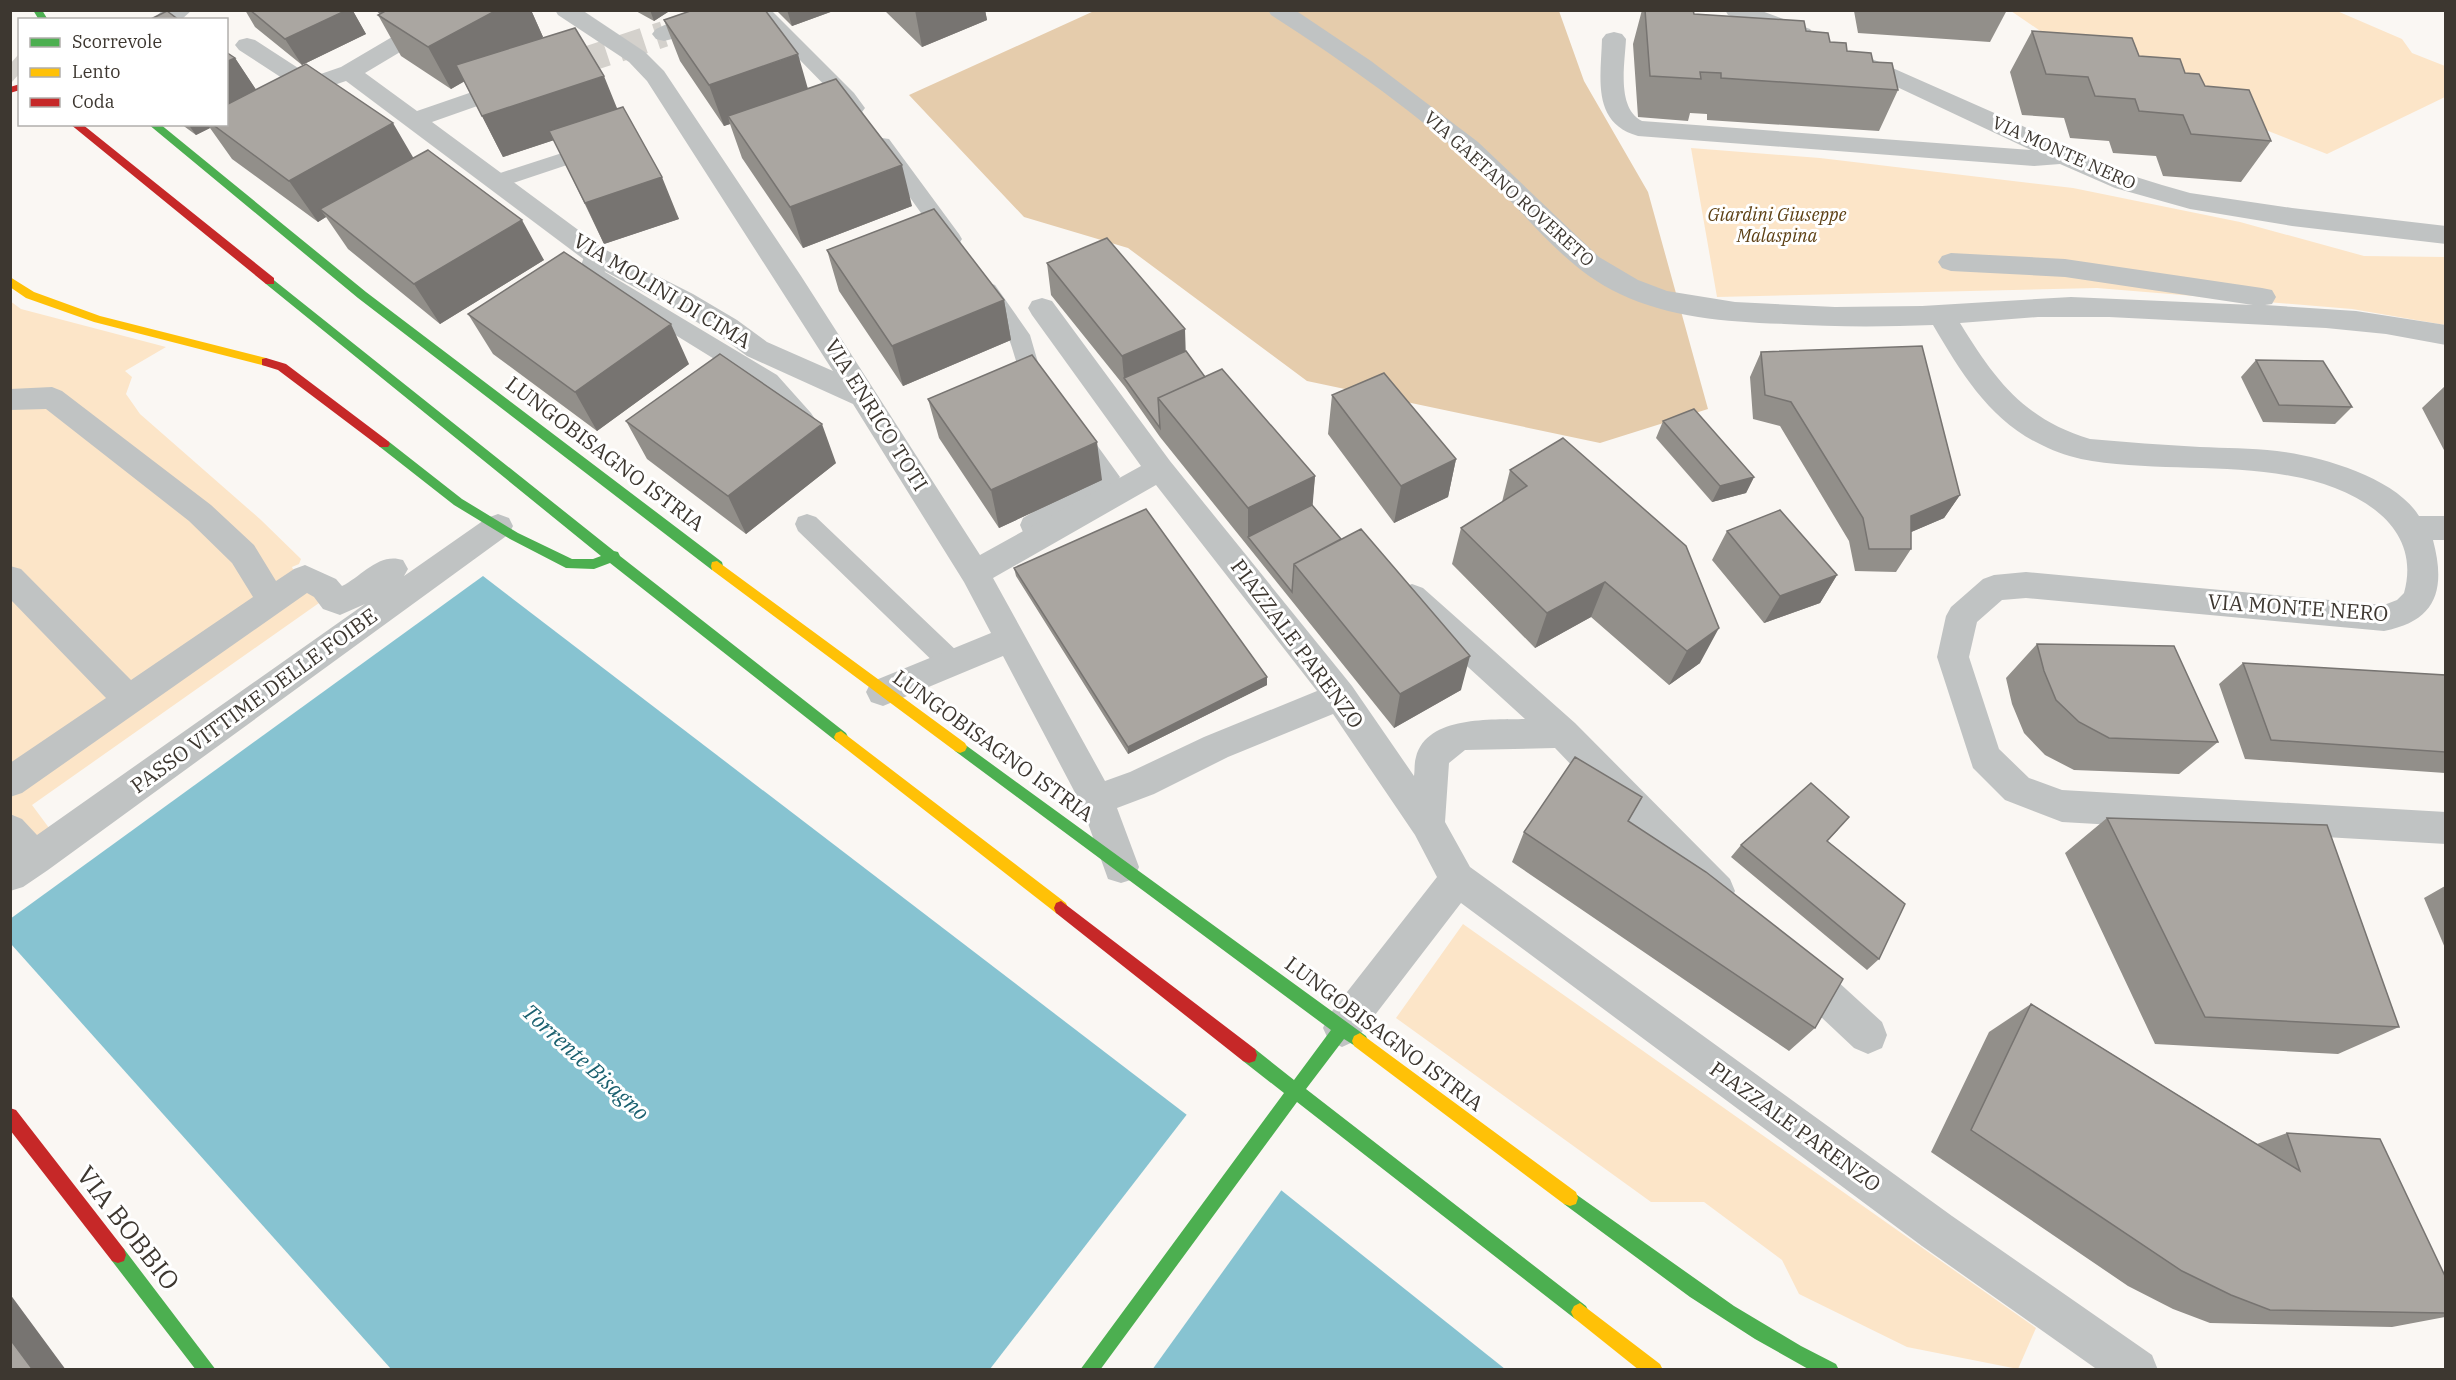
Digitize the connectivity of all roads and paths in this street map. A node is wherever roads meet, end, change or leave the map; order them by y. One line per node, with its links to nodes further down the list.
1 (181, 10): 8 (street)
2 (566, 10): 36 (street, VIA ENRICO TOTI)
3 (717, 10): 9 (street)
4 (760, 10): 14 (lane)
5 (1279, 10): 32 (street, VIA GAETANO ROVERETO)
6 (1736, 10): 20 (street, VIA MONTE NERO)
7 (446, 15): 12 (street)
8 (167, 18)
9 (664, 34)
10 (1614, 39): 20 (street)
11 (247, 45): 12 (street)
12 (349, 72): 16 (street, VIA MOLINI DI CIMA)
13 (537, 77): 16 (street)
14 (847, 97): 15 (lane); 22 (lane)
15 (826, 105)
16 (414, 120): 21 (street, VIA MOLINI DI CIMA)
17 (77, 126): 47 (main road)
18 (155, 126): 55 (main road, LUNGOBISAGNO ISTRIA)
19 (602, 146): 21 (lane)
20 (2065, 157): 24 (street, VIA MONTE NERO)
21 (495, 182): 26 (street, VIA MOLINI DI CIMA)
22 (943, 226): 23 (lane); 25 (lane)
23 (921, 234)
24 (2445, 235)
25 (962, 253)
26 (595, 255): 28 (lane); 35 (lane); 36 (street, VIA MOLINI DI CIMA)
27 (1951, 262): 33 (street)
28 (568, 272)
29 (974, 272): 39 (lane)
30 (10, 281): 45 (main road)
31 (1042, 308): 42 (street, PIAZZALE PARENZO)
32 (1941, 315): 33 (street); 46 (street, VIA MONTE NERO)
33 (2309, 317): 34 (street)
34 (2445, 335)
35 (741, 364): 37 (lane); 40 (lane)
36 (865, 397): 49 (street, VIA ENRICO TOTI)
37 (695, 398)
38 (10, 400): 52 (street)
39 (1055, 404)
40 (803, 419)
41 (1068, 423): 44 (lane)
42 (1160, 469): 49 (street); 56 (street, PIAZZALE PARENZO)
43 (807, 524): 54 (lane)
44 (1032, 525)
45 (498, 526): 47 (main road); 64 (street, PASSO VITTIME DELLE FOIBE)
46 (2429, 528): 62 (street, VIA MONTE NERO)
47 (614, 556): 71 (main road)
48 (392, 568): 52 (street)
49 (975, 573): 53 (street, VIA ENRICO TOTI)
50 (1387, 575): 58 (street)
51 (10, 578): 57 (street)
52 (271, 600): 57 (street)
53 (1010, 639): 54 (street); 60 (street, VIA ENRICO TOTI)
54 (951, 662): 55 (street)
55 (884, 692): 65 (main road, LUNGOBISAGNO ISTRIA)
56 (1340, 696): 60 (street); 61 (street, PIAZZALE PARENZO)
57 (130, 701): 59 (street)
58 (1563, 734): 61 (street); 67 (street)
59 (10, 782)
60 (1097, 800): 65 (street, VIA ENRICO TOTI)
61 (1427, 824): 66 (street, PIAZZALE PARENZO)
62 (2445, 828)
63 (10, 830): 64 (street)
64 (23, 867)
65 (1121, 867): 69 (main road, LUNGOBISAGNO ISTRIA)
66 (1457, 879): 69 (street); 73 (street, PIAZZALE PARENZO)
67 (1737, 911)
68 (1780, 953): 70 (street)
69 (1342, 1028): 71 (main road); 77 (main road, LUNGOBISAGNO ISTRIA)
70 (1868, 1035)
71 (1293, 1090): 75 (main road); 76 (main road)
72 (10, 1116): 74 (main road, VIA BOBBIO)
73 (2035, 1301): 78 (street); 79 (street, PIAZZALE PARENZO)
74 (207, 1370)
75 (1089, 1370)
76 (1654, 1370)
77 (1830, 1370)
78 (2092, 1370)
79 (2137, 1370)

